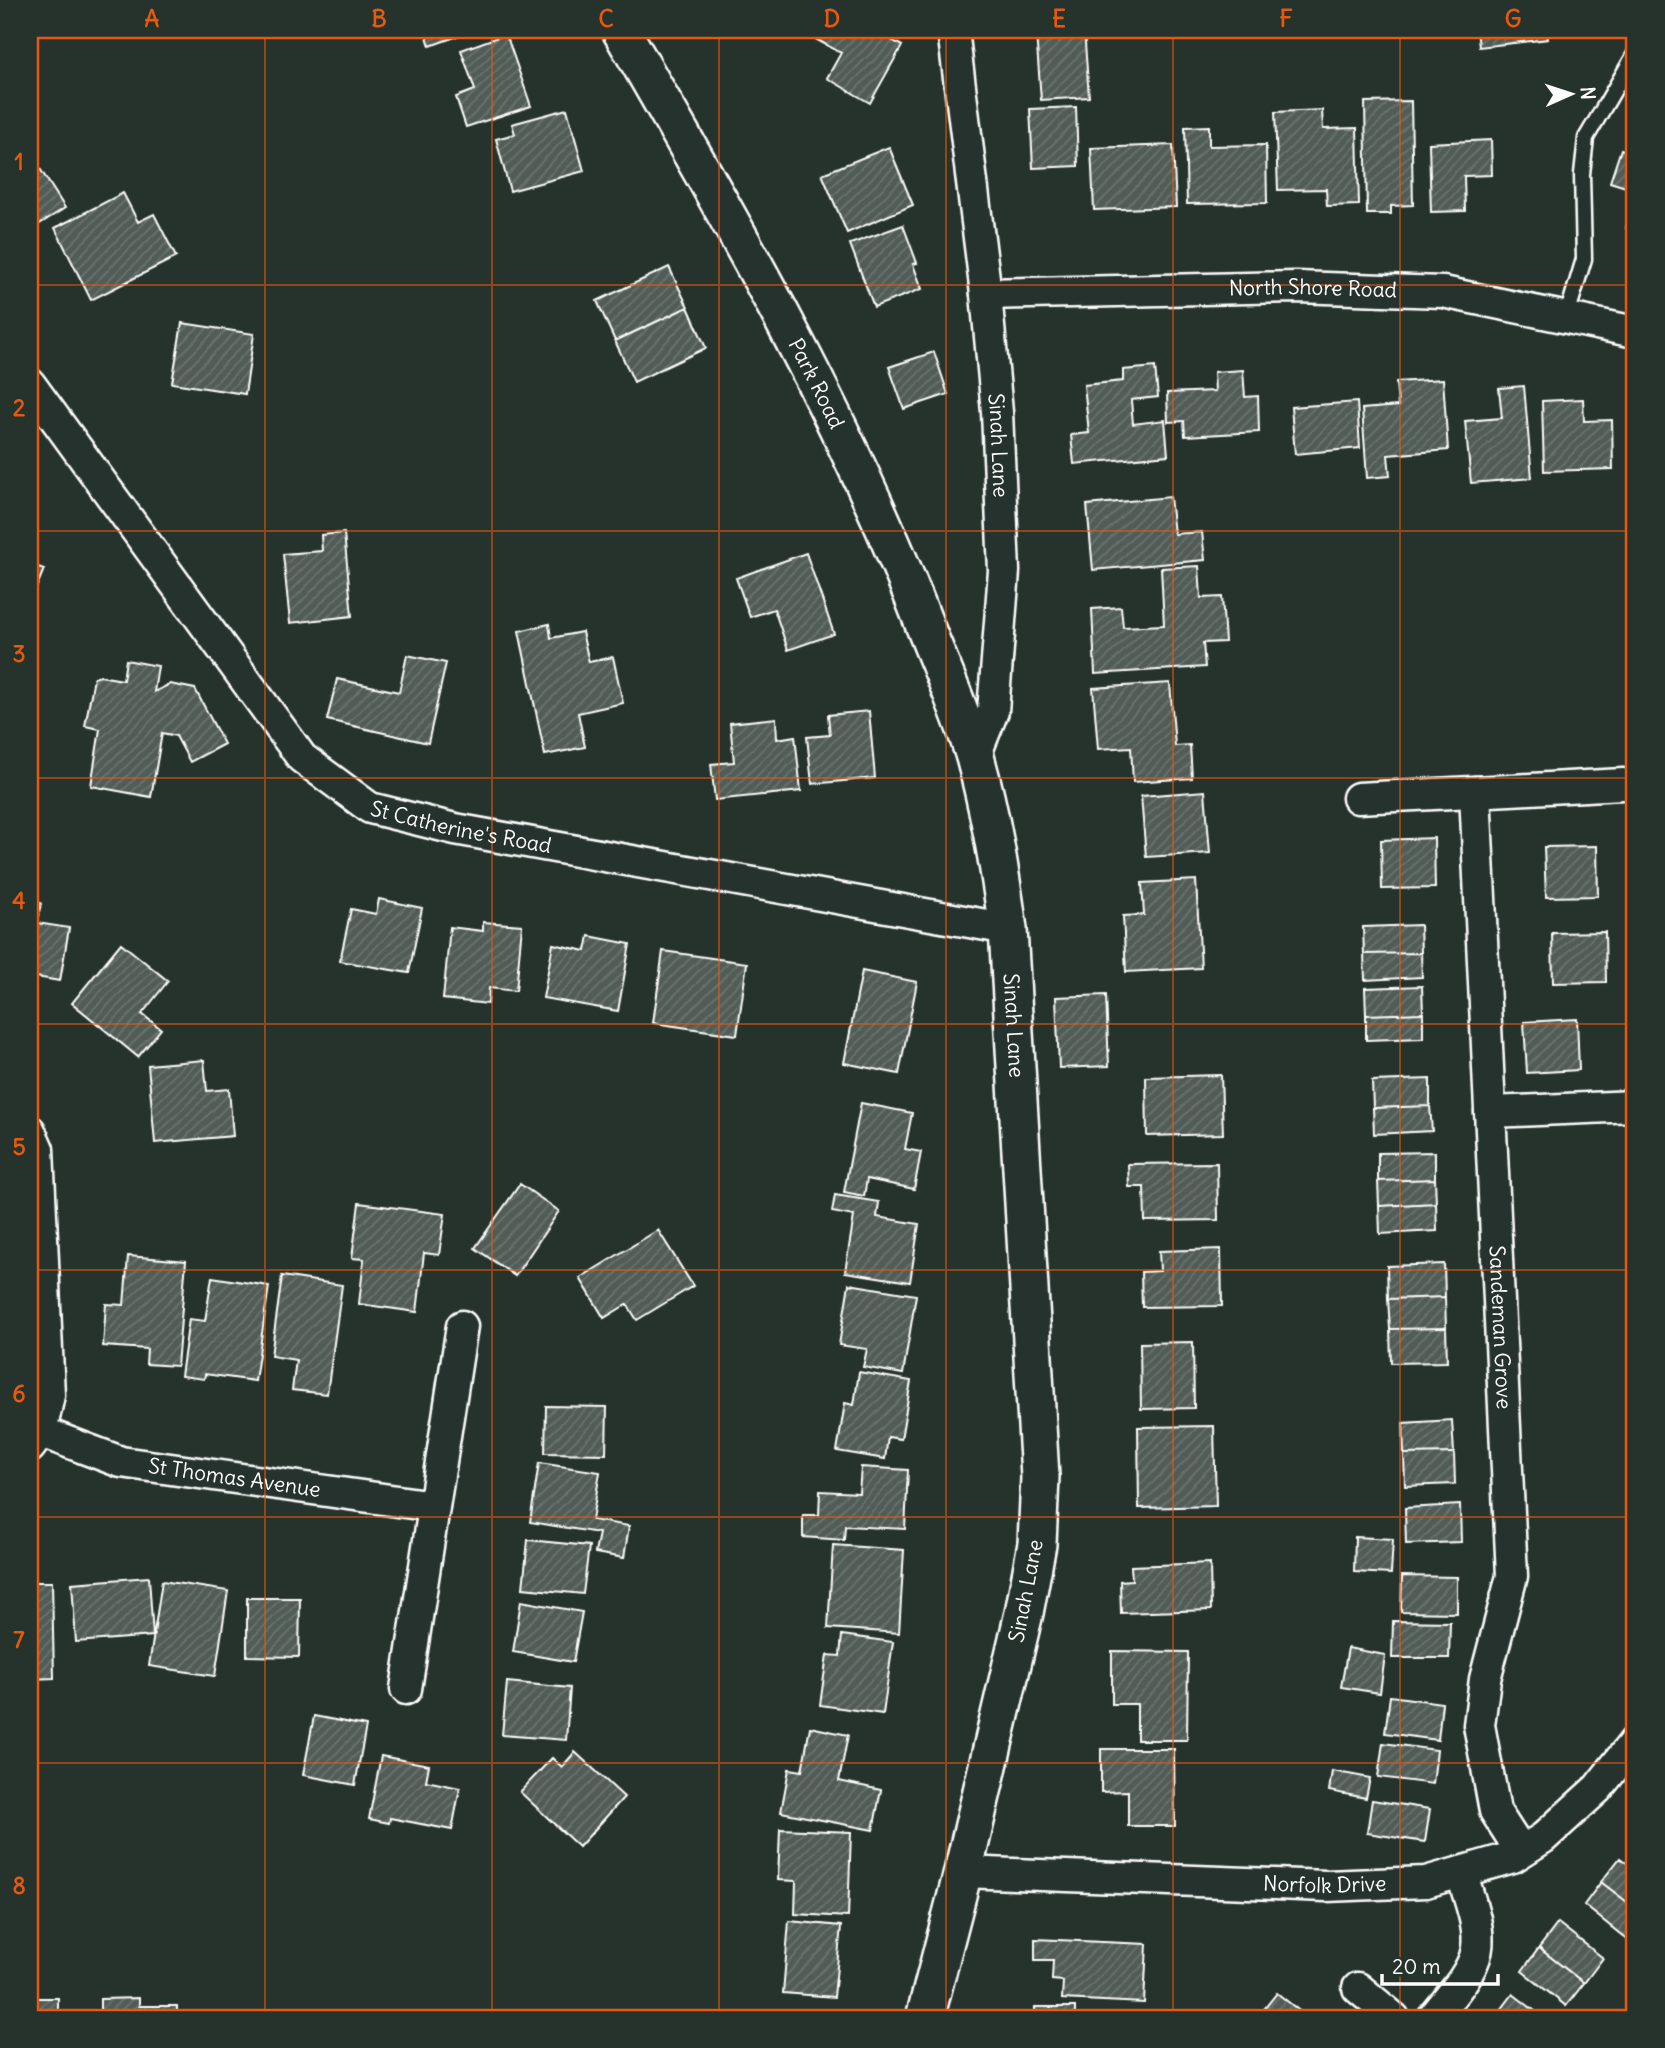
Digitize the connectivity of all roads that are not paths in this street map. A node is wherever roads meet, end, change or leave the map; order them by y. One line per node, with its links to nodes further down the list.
1 (621, 30): 8 (street, Park Road)
2 (953, 30): 4 (street, Sinah Lane)
3 (1635, 54): 5 (lane)
4 (986, 294): 5 (street, North Shore Road); 8 (street, Sinah Lane)
5 (1567, 315): 6 (street, North Shore Road)
6 (1635, 332)
7 (30, 384): 12 (street, St Catherine's Road)
8 (975, 756): 12 (street, Sinah Lane)
9 (1623, 784): 10 (street)
10 (1475, 792): 11 (street); 14 (street, Sandeman Grove)
11 (1358, 798)
12 (1008, 929): 22 (street, Sinah Lane)
13 (1635, 1105): 14 (street)
14 (1490, 1112): 21 (street, Sandeman Grove)
15 (30, 1130): 17 (street, St Thomas Avenue)
16 (462, 1326): 18 (street)
17 (35, 1440): 18 (street, St Thomas Avenue)
18 (433, 1506): 19 (street)
19 (406, 1689)
20 (1635, 1741): 21 (street, Norfolk Drive)
21 (1520, 1850): 23 (street, Norfolk Drive)
22 (963, 1872): 23 (street, Norfolk Drive); 25 (street, Sinah Lane)
23 (1461, 1872): 27 (street)
24 (1358, 1989): 26 (street)
25 (925, 2018)
26 (1394, 2018)
27 (1433, 2018)

